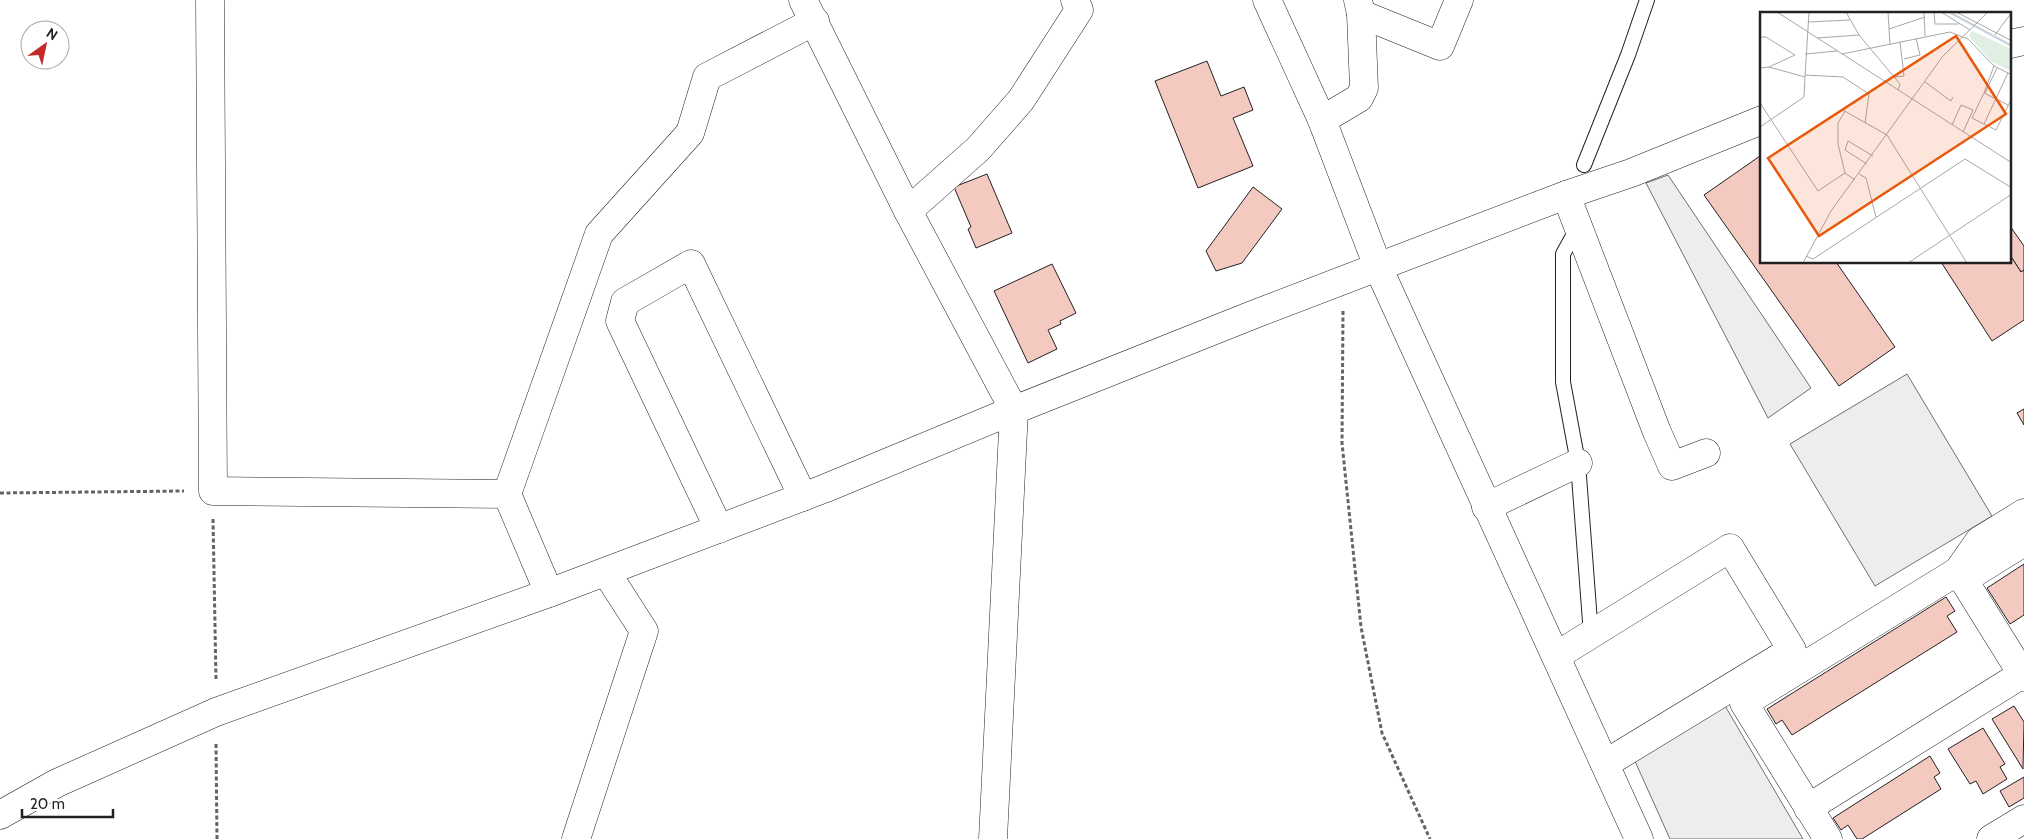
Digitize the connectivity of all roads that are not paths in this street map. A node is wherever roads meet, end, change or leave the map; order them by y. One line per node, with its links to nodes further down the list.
1 (210, 0): 18 (street)
2 (1267, 0): 8 (street)
3 (1459, 0): 6 (street)
4 (1647, 0): 10 (lane)
5 (1080, 3): 12 (street)
6 (1359, 7): 8 (street)
7 (809, 11): 12 (street); 18 (street)
8 (1322, 120): 14 (street)
9 (1760, 121): 11 (street)
10 (1584, 165)
11 (1566, 195): 13 (street); 14 (street)
12 (908, 211): 15 (street)
13 (1578, 227): 16 (street); 17 (lane)
14 (1378, 267): 15 (street); 20 (street)
15 (1014, 410): 19 (street); 35 (street)
16 (1706, 453)
17 (1578, 463): 20 (street); 27 (lane)
18 (507, 494): 26 (street)
19 (803, 497): 22 (street); 22 (street)
20 (1486, 507): 28 (street)
21 (2024, 513): 25 (street)
22 (719, 529): 24 (street)
23 (2024, 542): 25 (street)
24 (606, 572): 26 (street); 34 (street)
25 (1961, 575): 29 (street); 31 (street)
26 (549, 593): 32 (street)
27 (1591, 635): 28 (street); 30 (street)
28 (1556, 656): 30 (street)
29 (2023, 675): 31 (street)
30 (1605, 764): 36 (street)
31 (1808, 808): 37 (street)
32 (0, 815)
33 (2024, 819): 38 (street)
34 (576, 839)
35 (993, 839)
36 (1639, 839)
37 (1828, 839)
38 (1991, 839)

